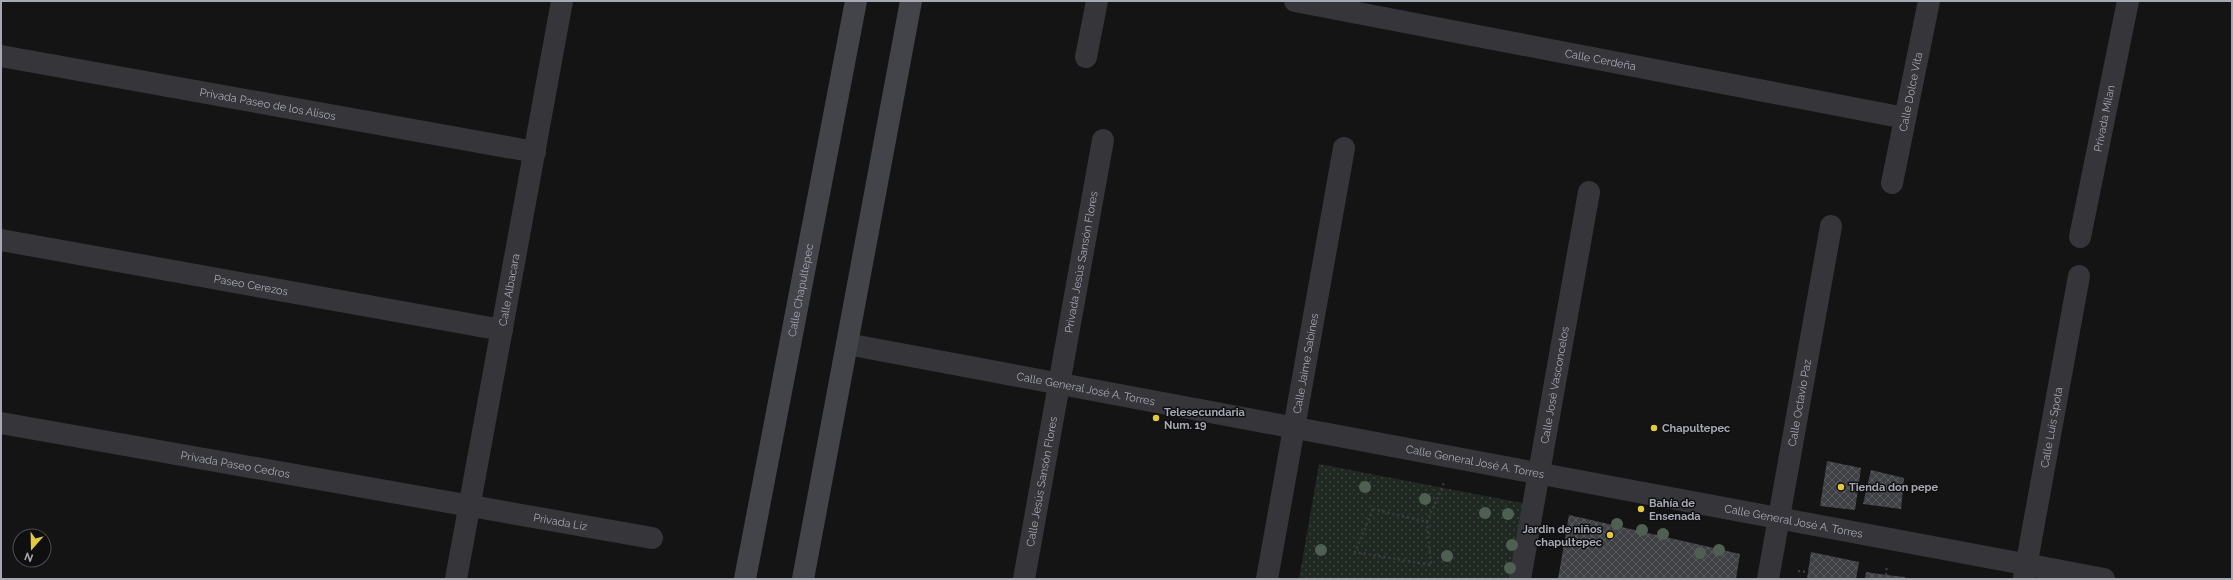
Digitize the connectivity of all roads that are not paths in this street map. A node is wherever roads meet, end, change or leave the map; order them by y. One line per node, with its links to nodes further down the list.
1 (562, 1): 13 (street, Calle Albacara)
2 (856, 1): 31 (main road, Calle Chapultepec)
3 (911, 1): 21 (main road)
4 (1097, 1): 9 (street)
5 (1295, 1): 10 (street, Calle Cerdeña)
6 (1929, 1): 10 (street, Calle Dolce Vita)
7 (2128, 1): 17 (street, Privada Milan)
8 (1, 56): 13 (street, Privada Paseo de los Alisos)
9 (1086, 57)
10 (1905, 118): 14 (street, Calle Dolce Vita)
11 (1103, 140): 22 (street, Privada Jesús Sansón Flores)
12 (1344, 148): 24 (street, Calle Jaime Sabines)
13 (535, 152): 20 (street, Calle Albacara)
14 (1892, 183)
15 (1589, 192): 25 (street, Calle José Vasconcelos)
16 (1831, 226): 27 (street, Calle Octavio Paz)
17 (2080, 236)
18 (1, 240): 20 (street, Paseo Cerezos)
19 (2079, 276): 29 (street, Calle Luis Spota)
20 (502, 330): 26 (street, Calle Albacara)
21 (847, 344): 22 (street, Calle General José A. Torres); 32 (main road)
22 (1059, 384): 24 (street, Calle General José A. Torres); 33 (street, Calle Jesús Sansón Flores)
23 (1, 423): 26 (street, Privada Paseo Cedros)
24 (1294, 428): 25 (street, Calle General José A. Torres); 34 (street, Calle Jaime Sabines)
25 (1539, 473): 27 (street, Calle General José A. Torres); 35 (street, Calle José Vasconcelos)
26 (469, 506): 28 (street, Privada Liz); 30 (street, Calle Albacara)
27 (1779, 518): 29 (street, Calle General José A. Torres); 36 (street, Calle Octavio Paz)
28 (652, 538)
29 (2025, 572): 37 (street, Calle General José A. Torres)
30 (456, 579)
31 (745, 579)
32 (803, 579)
33 (1024, 579)
34 (1266, 579)
35 (1520, 579)
36 (1768, 579)
37 (2104, 579)

